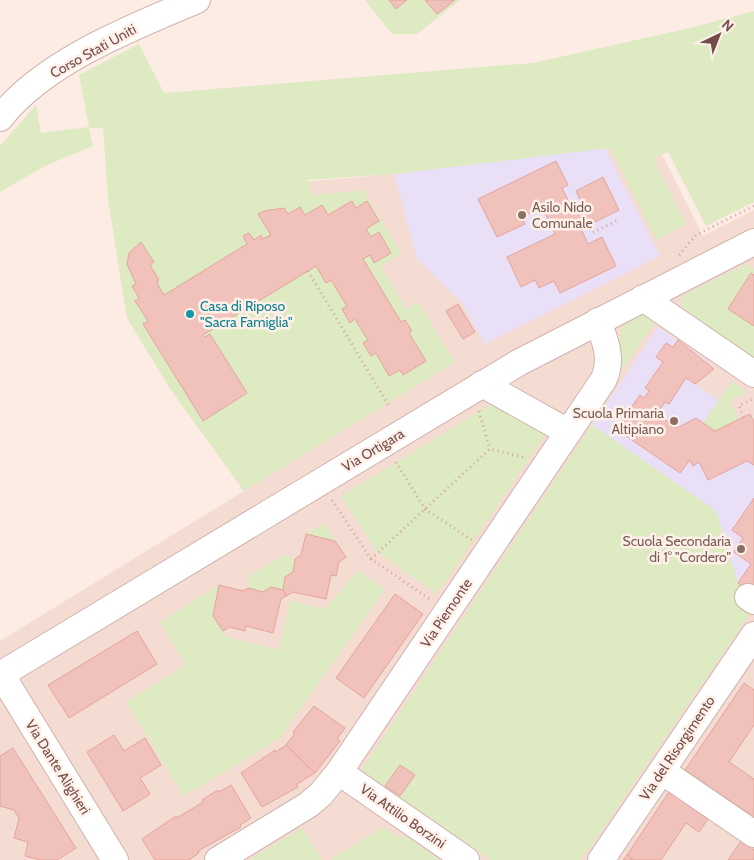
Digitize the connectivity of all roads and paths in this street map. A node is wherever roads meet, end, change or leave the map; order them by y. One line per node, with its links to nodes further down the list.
1 (197, 0): 2 (street, Corso Stati Uniti)
2 (0, 118)
3 (754, 206): 7 (path)
4 (618, 220): 5 (path)
5 (588, 225)
6 (754, 242): 9 (street, Via Ortigara)
7 (677, 257)
8 (308, 271): 14 (path)
9 (643, 298): 10 (street, Via Ortigara); 11 (street)
10 (598, 321): 12 (street, Via Ortigara); 16 (street, Via Piemonte)
11 (754, 374)
12 (480, 395): 16 (street); 17 (path); 26 (street, Via Ortigara)
13 (754, 398): 15 (path)
14 (389, 406)
15 (744, 417)
16 (568, 432): 28 (street, Via Piemonte)
17 (490, 449): 19 (path); 21 (path)
18 (393, 457): 21 (path)
19 (533, 459)
20 (329, 495): 23 (path)
21 (425, 509): 22 (path); 23 (path)
22 (476, 543)
23 (371, 559): 24 (path)
24 (436, 603)
25 (754, 635): 27 (street, Via del Risorgimento)
26 (1, 674): 30 (street, Via Dante Alighieri)
27 (662, 771): 29 (street); 33 (street, Via del Risorgimento)
28 (339, 772): 31 (street, Via Piemonte); 32 (street, Via Attilio Borzini)
29 (754, 834)
30 (115, 860)
31 (218, 860)
32 (466, 860)
33 (601, 860)

